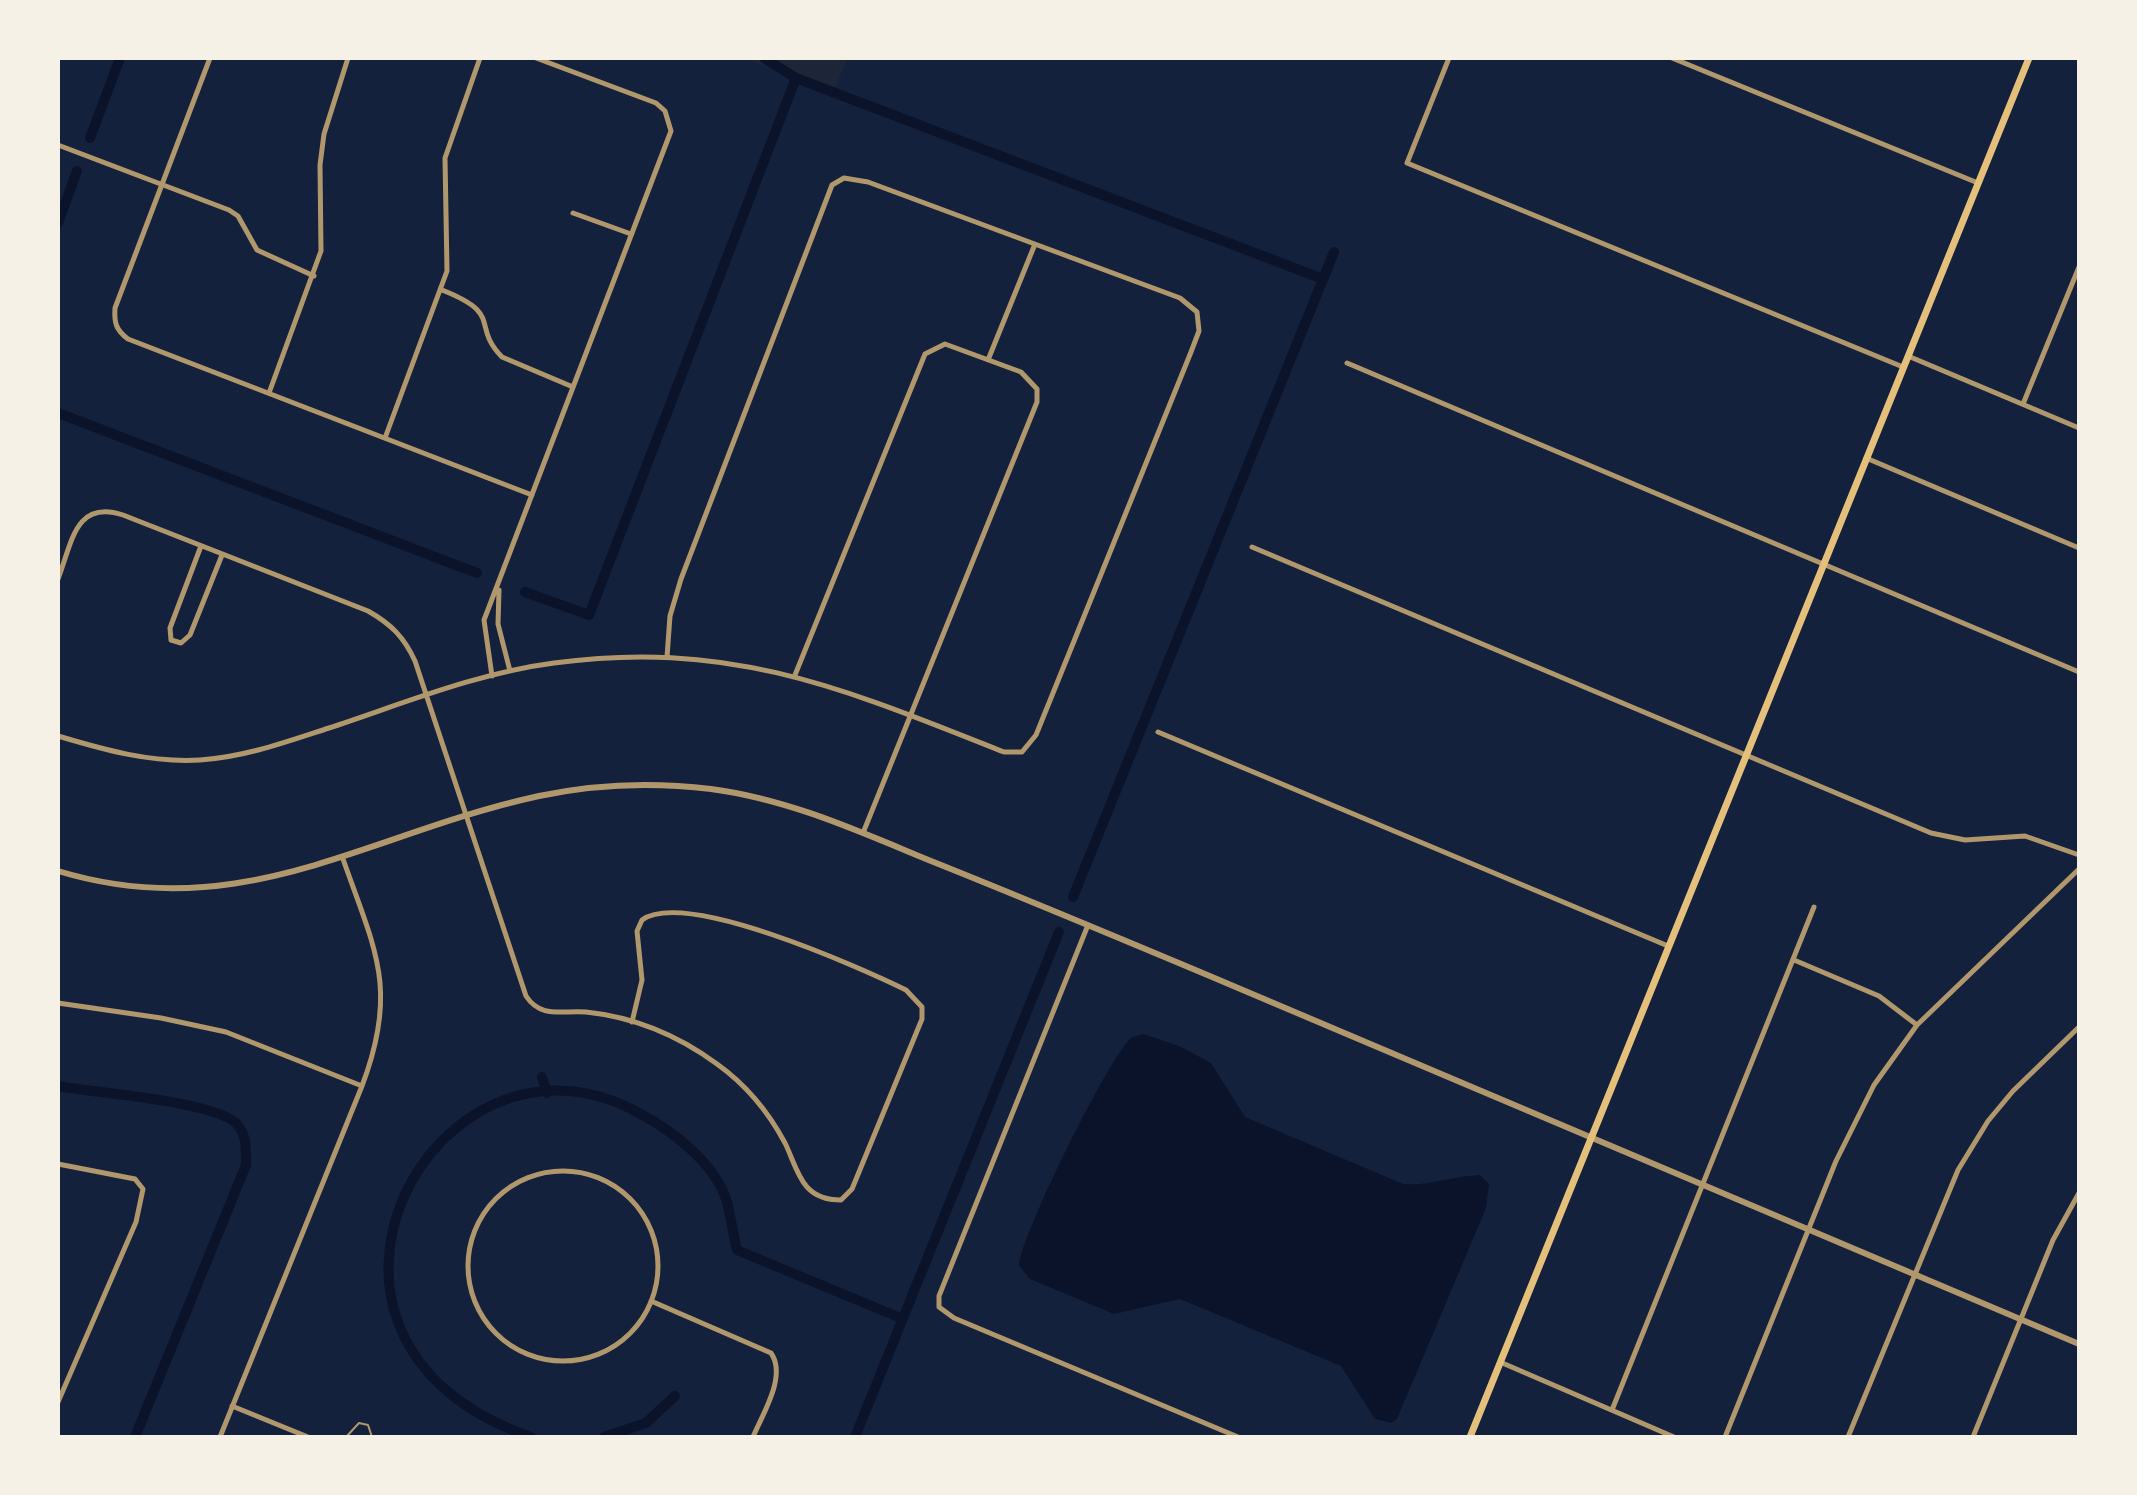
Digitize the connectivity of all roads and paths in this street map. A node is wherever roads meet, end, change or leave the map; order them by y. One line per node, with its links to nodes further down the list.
1 (210, 58): 10 (street)
2 (348, 58): 15 (street)
3 (480, 58): 16 (street)
4 (536, 58): 12 (street)
5 (1449, 58): 20 (street)
6 (1672, 58): 9 (street)
7 (2029, 58): 9 (main road)
8 (58, 145): 10 (street)
9 (1978, 183): 17 (main road)
10 (161, 184): 15 (street); 22 (street)
11 (573, 213): 12 (street)
12 (631, 234): 21 (street)
13 (1035, 244): 18 (street); 35 (street); 41 (street)
14 (2079, 267): 23 (street)
15 (314, 276): 22 (street)
16 (442, 290): 21 (street); 25 (street)
17 (1907, 356): 20 (main road); 23 (street)
18 (988, 360): 38 (street); 41 (street)
19 (1347, 363): 32 (street)
20 (1903, 367): 26 (main road)
21 (574, 387): 27 (street)
22 (269, 393): 25 (street)
23 (2023, 404): 24 (street)
24 (2079, 428)
25 (385, 438): 27 (street)
26 (1865, 458): 30 (street); 32 (main road)
27 (532, 495): 34 (street)
28 (201, 546): 31 (street); 31 (street); 33 (street)
29 (1252, 547): 44 (street)
30 (2079, 548)
31 (222, 555): 40 (street)
32 (1823, 563): 37 (street); 44 (main road)
33 (58, 579)
34 (498, 585): 36 (street); 39 (street)
35 (667, 657): 36 (street); 38 (street)
36 (510, 671): 39 (street)
37 (2079, 672)
38 (795, 675): 41 (street)
39 (492, 676): 40 (street)
40 (427, 696): 43 (street); 45 (street)
41 (911, 715): 46 (street)
42 (1158, 732): 53 (street)
43 (58, 736)
44 (1746, 754): 47 (street); 53 (main road)
45 (466, 818): 46 (street); 48 (street); 56 (street)
46 (863, 833): 52 (street)
47 (2079, 855)
48 (343, 859): 50 (street); 59 (street)
49 (2079, 869): 57 (street)
50 (58, 871)
51 (1814, 907): 54 (street)
52 (1088, 925): 60 (street); 78 (street)
53 (1668, 946): 60 (main road)
54 (1794, 960): 57 (street); 62 (street)
55 (58, 1003): 59 (street)
56 (632, 1022): 56 (street)
57 (1917, 1025): 64 (street)
58 (2079, 1027): 65 (street)
59 (362, 1086): 71 (street)
60 (1591, 1136): 62 (street); 69 (main road)
61 (58, 1164): 70 (street)
62 (1702, 1185): 64 (street); 72 (street)
63 (2079, 1193): 67 (street)
64 (1808, 1229): 65 (street); 81 (street)
65 (1914, 1274): 67 (street); 82 (street)
66 (651, 1301): 66 (street); 77 (street)
67 (2021, 1319): 68 (street); 83 (street)
68 (2079, 1344)
69 (1500, 1362): 72 (street); 79 (main road)
70 (58, 1402)
71 (232, 1406): 73 (street); 74 (street)
72 (1612, 1410): 80 (street)
73 (220, 1437)
74 (308, 1437)
75 (346, 1437): 76 (lane)
76 (372, 1437)
77 (753, 1437)
78 (1238, 1437)
79 (1470, 1437)
80 (1674, 1437)
81 (1725, 1437)
82 (1848, 1437)
83 (1973, 1437)

